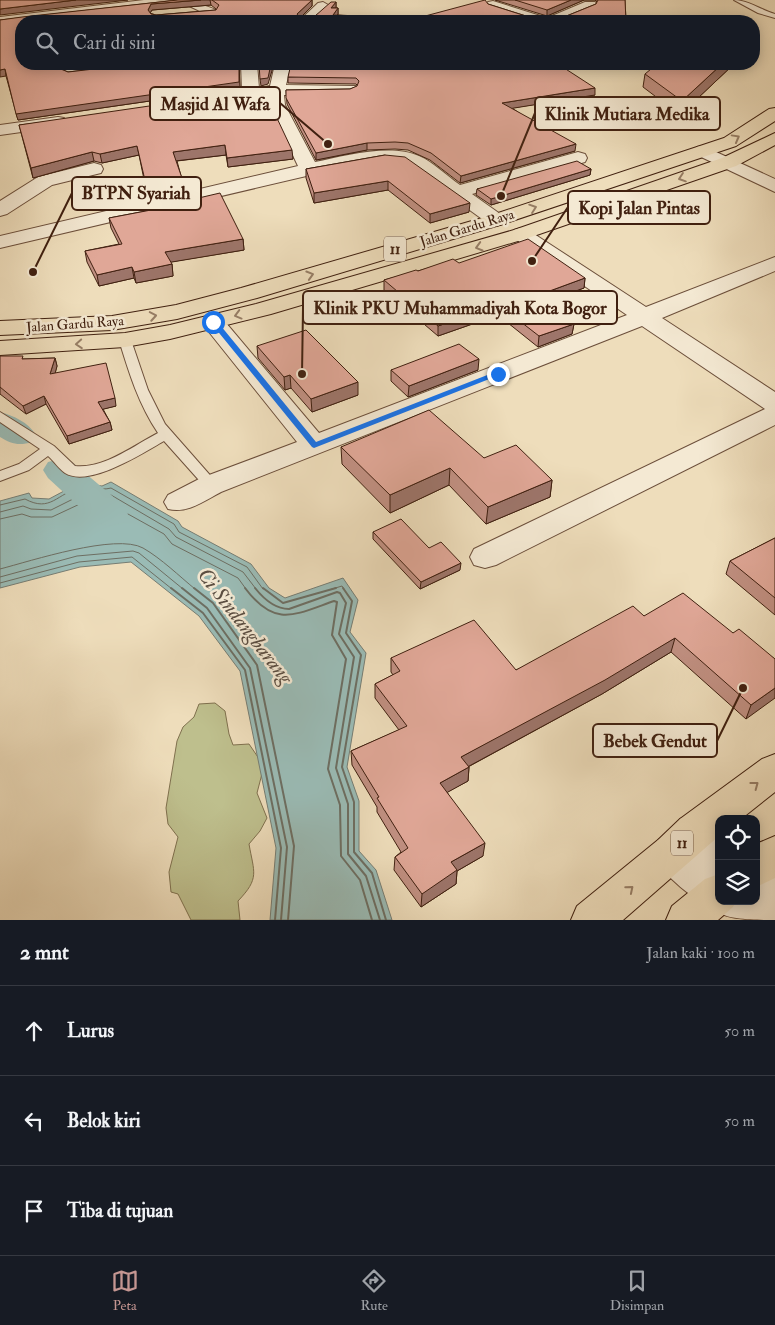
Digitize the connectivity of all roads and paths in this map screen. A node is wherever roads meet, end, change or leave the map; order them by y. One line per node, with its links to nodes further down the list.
1 (179, 0): 8 (street)
2 (187, 0): 7 (street)
3 (577, 0): 13 (street)
4 (737, 0): 14 (lane)
5 (493, 5): 12 (street)
6 (323, 6): 11 (street)
7 (211, 10): 9 (street); 10 (street)
8 (45, 15)
9 (155, 15)
10 (217, 15)
11 (313, 15)
12 (524, 15)
13 (567, 15)
14 (775, 16)
15 (15, 18): 16 (street)
16 (0, 20)
17 (66, 70): 18 (street)
18 (86, 70)
19 (250, 70): 23 (street)
20 (282, 70): 22 (street)
21 (350, 89): 22 (street)
22 (277, 90): 23 (street); 33 (street)
23 (250, 94): 24 (street)
24 (215, 99)
25 (775, 113): 29 (highway, Jalan Gardu Raya / 11, one-way to 25)
26 (78, 120): 27 (street)
27 (0, 130)
28 (775, 138): 31 (highway, Jalan Gardu Raya / 11)
29 (703, 151): 31 (street); 37 (highway, Jalan Gardu Raya / 11, one-way to 29)
30 (578, 158): 35 (street)
31 (729, 162): 34 (street); 38 (highway, Jalan Gardu Raya / 11, one-way to 38)
32 (94, 169): 36 (street)
33 (309, 170): 35 (street); 39 (street)
34 (775, 186)
35 (457, 192): 37 (street)
36 (0, 210)
37 (496, 220): 41 (highway, Jalan Gardu Raya / 11, one-way to 37)
38 (521, 234): 41 (highway, Jalan Gardu Raya / 11, one-way to 41); 42 (street)
39 (1, 236)
40 (775, 263): 42 (street)
41 (256, 301): 43 (highway, Jalan Gardu Raya / 11, one-way to 43); 44 (highway, Jalan Gardu Raya / 11, one-way to 41)
42 (643, 317): 47 (street); 51 (street)
43 (213, 322): 45 (highway, Jalan Gardu Raya / 11); 51 (street)
44 (0, 328)
45 (125, 340): 46 (highway, Jalan Gardu Raya / 11, one-way to 46); 50 (lane)
46 (0, 348)
47 (775, 404)
48 (775, 415): 56 (street)
49 (0, 416): 52 (lane)
50 (166, 435): 52 (lane); 54 (lane)
51 (314, 445): 54 (street)
52 (50, 449): 53 (lane)
53 (0, 476)
54 (211, 485): 55 (street)
55 (178, 502)
56 (485, 557)
57 (775, 770): 58 (highway, 11, one-way to 57)
58 (695, 845): 62 (street); 66 (highway, 11, one-way to 58)
59 (775, 854): 60 (highway)
60 (760, 865)
61 (760, 878): 63 (street)
62 (715, 884)
63 (775, 887)
64 (715, 896): 67 (highway)
65 (741, 905): 68 (street)
66 (592, 920)
67 (687, 920)
68 (765, 920)

